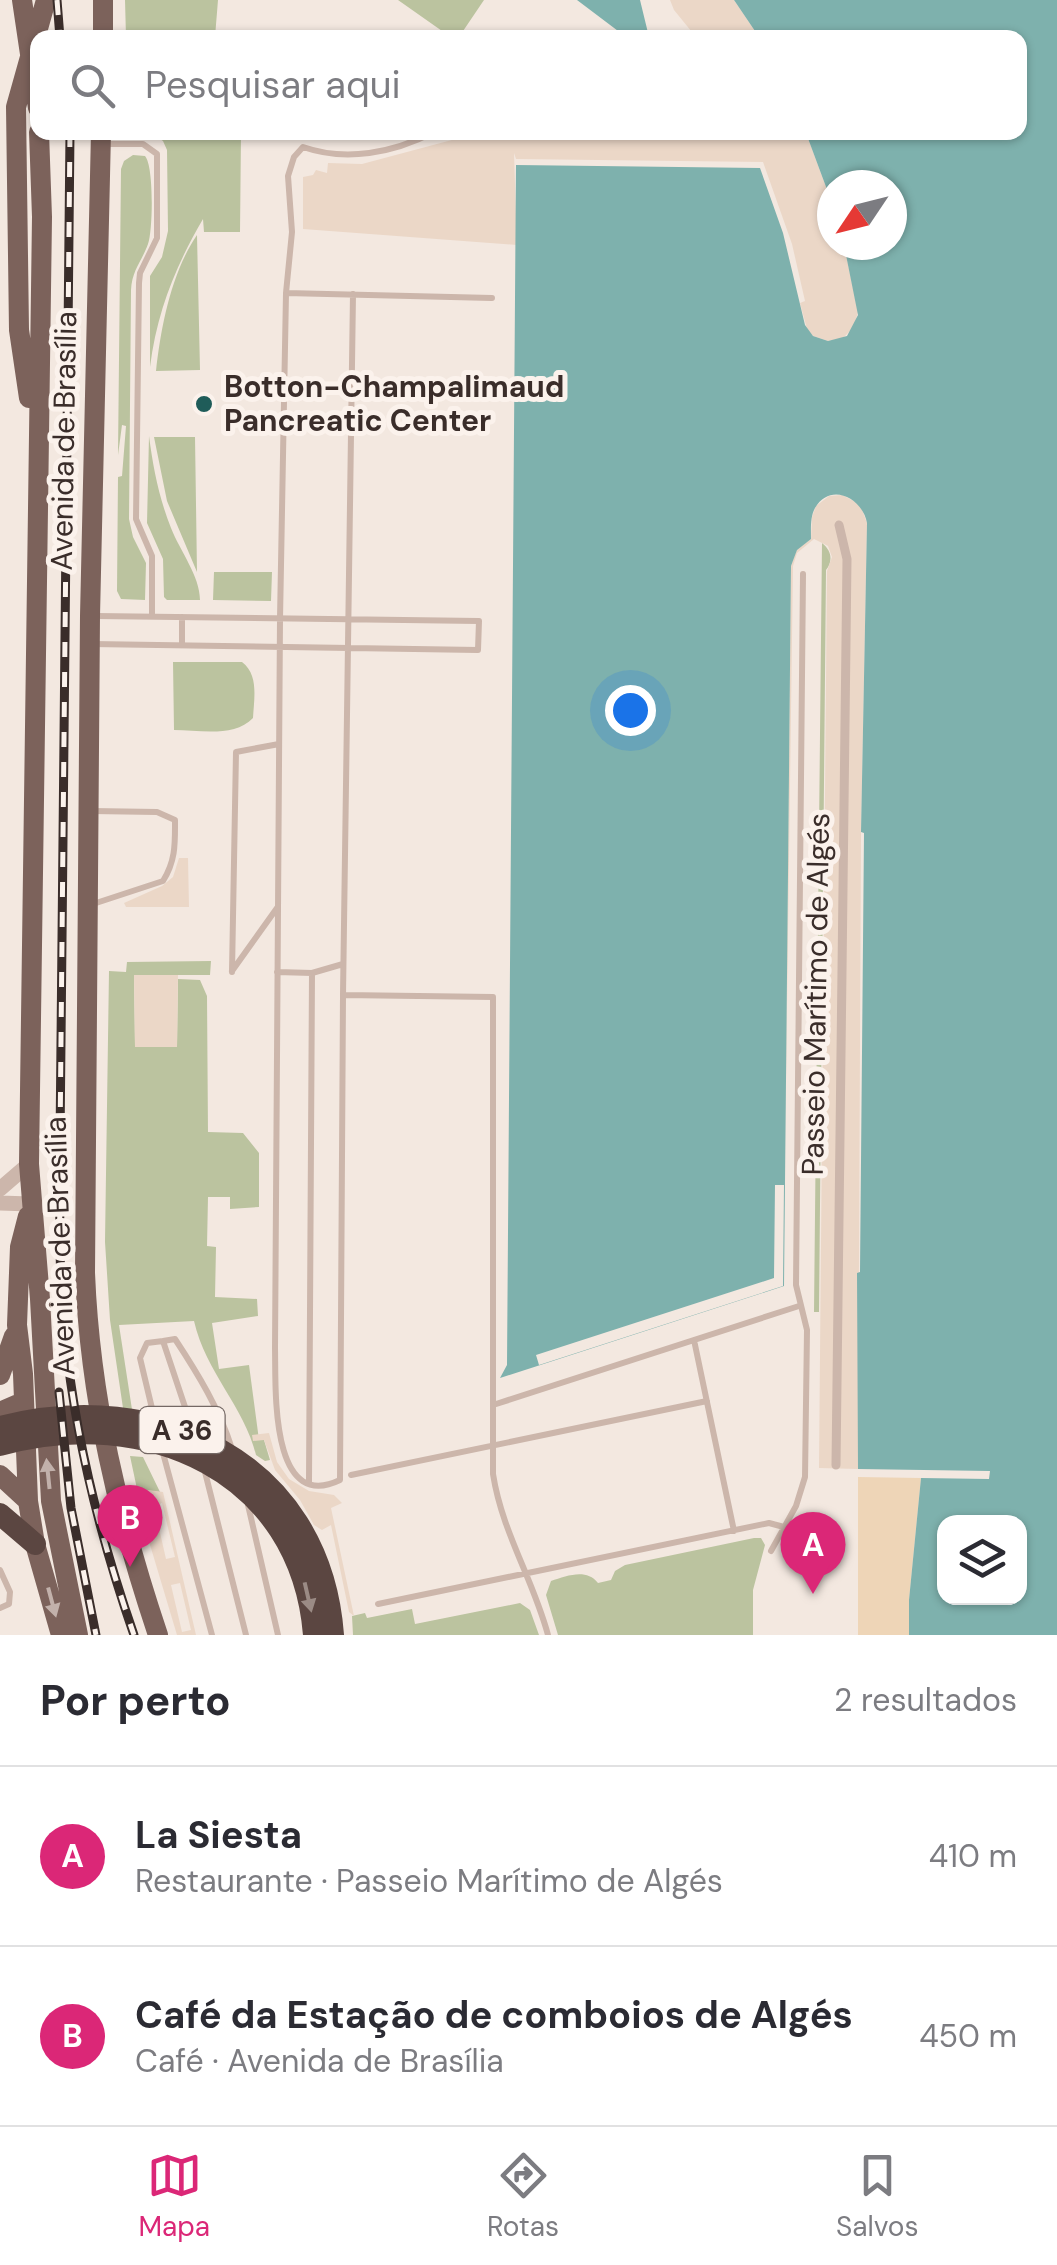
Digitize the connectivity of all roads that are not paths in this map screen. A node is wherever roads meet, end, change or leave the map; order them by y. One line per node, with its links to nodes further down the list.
1 (22, 0): 6 (main road)
2 (46, 0): 4 (main road)
3 (103, 0): 5 (main road)
4 (38, 30)
5 (103, 30)
6 (30, 54)
7 (30, 57): 15 (main road)
8 (40, 140): 15 (main road)
9 (101, 140): 18 (main road, Avenida de Brasília)
10 (115, 140): 19 (lane)
11 (409, 140): 12 (lane)
12 (286, 293): 13 (lane); 21 (lane)
13 (353, 294): 14 (lane); 22 (lane)
14 (492, 298)
15 (38, 458): 35 (main road)
16 (839, 525): 55 (street, Passeio Marítimo de Algés)
17 (803, 574): 39 (lane)
18 (90, 616): 19 (lane); 23 (main road, Avenida de Brasília)
19 (152, 616): 20 (lane)
20 (182, 616): 21 (lane); 24 (lane)
21 (280, 619): 22 (lane); 25 (lane)
22 (348, 620): 26 (lane); 26 (lane)
23 (90, 644): 24 (lane); 28 (main road, Avenida de Brasília)
24 (182, 645): 25 (lane)
25 (280, 647): 26 (lane); 27 (lane)
26 (348, 648): 31 (lane)
27 (279, 744): 30 (lane); 30 (lane)
28 (88, 811): 29 (main road, Avenida de Brasília); 29 (lane)
29 (87, 906): 75 (main road, Avenida de Brasília)
30 (278, 907): 32 (lane)
31 (343, 964): 33 (lane); 34 (lane)
32 (277, 972): 33 (lane); 60 (lane)
33 (312, 973): 60 (lane)
34 (343, 995): 48 (lane); 60 (lane)
35 (28, 1164): 36 (street); 38 (main road)
36 (0, 1188)
37 (0, 1204): 38 (street)
38 (30, 1204): 40 (main road); 44 (main road)
39 (800, 1306): 41 (lane); 63 (lane)
40 (17, 1325): 43 (main road); 47 (main road)
41 (694, 1340): 46 (lane); 48 (lane)
42 (163, 1341): 54 (lane); 56 (lane); 58 (lane)
43 (0, 1374)
44 (44, 1392): 47 (main road); 74 (main road, one-way to 44)
45 (0, 1398): 47 (main road)
46 (707, 1401): 52 (lane); 64 (lane)
47 (22, 1402): 49 (main road); 61 (main road)
48 (493, 1404): 52 (lane)
49 (0, 1412)
50 (0, 1427): 67 (highway, A 36)
51 (0, 1445): 67 (highway, A 36)
52 (492, 1446): 59 (lane); 69 (lane)
53 (135, 1449): 54 (lane)
54 (164, 1456): 56 (lane); 76 (lane)
55 (836, 1464)
56 (203, 1466): 58 (lane); 77 (lane)
57 (0, 1475): 61 (main road)
58 (240, 1475): 78 (lane)
59 (351, 1475)
60 (309, 1482)
61 (28, 1501): 65 (main road)
62 (5, 1517): 65 (highway)
63 (784, 1527): 64 (lane); 66 (lane)
64 (734, 1531): 69 (lane)
65 (35, 1544): 73 (main road, one-way to 73)
66 (771, 1551)
67 (305, 1556): 79 (highway, A 36, one-way to 79); 80 (highway, A 36)
68 (0, 1570): 70 (lane)
69 (526, 1574): 71 (lane); 81 (lane)
70 (4, 1585): 72 (lane)
71 (378, 1604)
72 (0, 1608)
73 (60, 1635)
74 (78, 1635)
75 (158, 1635)
76 (212, 1635)
77 (246, 1635)
78 (278, 1635)
79 (314, 1635)
80 (333, 1635)
81 (548, 1635)

